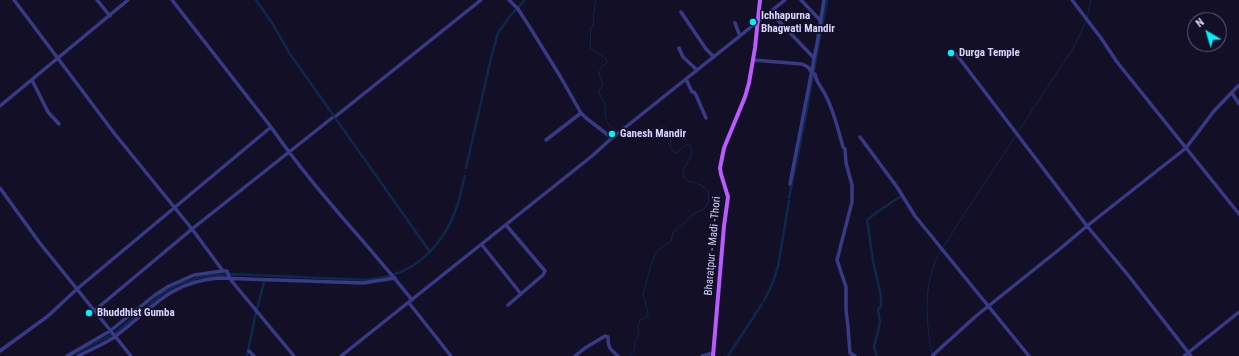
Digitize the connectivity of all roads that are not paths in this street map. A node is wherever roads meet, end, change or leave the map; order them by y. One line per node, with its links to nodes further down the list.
1 (14, 0): 22 (street)
2 (97, 0): 14 (street)
3 (128, 0): 14 (street)
4 (172, 0): 36 (street)
5 (481, 0): 41 (street)
6 (509, 0): 33 (street)
7 (760, 0): 17 (main road, Bharatpur - Madi -Thori)
8 (785, 0): 13 (street)
9 (801, 0): 15 (street)
10 (824, 0): 15 (street)
11 (1072, 0): 40 (street)
12 (682, 12): 21 (street)
13 (771, 12): 17 (street); 23 (street)
14 (110, 16): 22 (street)
15 (820, 20): 23 (street)
16 (735, 23): 18 (street)
17 (757, 23): 18 (street); 24 (main road, Bharatpur - Madi -Thori)
18 (740, 36): 21 (street)
19 (679, 48): 25 (street)
20 (956, 54): 47 (street)
21 (714, 56): 25 (street)
22 (58, 58): 27 (street); 44 (street)
23 (814, 58): 26 (street)
24 (753, 60): 26 (street); 64 (main road, Bharatpur - Madi -Thori)
25 (697, 70): 28 (street)
26 (813, 72): 42 (street); 77 (street)
27 (32, 80): 32 (street); 35 (street)
28 (686, 80): 34 (street); 38 (street)
29 (1239, 85): 30 (street)
30 (1232, 93): 31 (street); 40 (street)
31 (1239, 104)
32 (0, 106)
33 (581, 113): 38 (street); 39 (street)
34 (706, 118)
35 (59, 124)
36 (271, 127): 41 (street); 44 (street)
37 (860, 137): 57 (street)
38 (612, 138): 46 (street)
39 (546, 140)
40 (1186, 148): 45 (street); 47 (street)
41 (288, 152): 48 (street); 52 (street)
42 (790, 184)
43 (0, 188): 53 (street)
44 (174, 209): 48 (street); 53 (street)
45 (1239, 214)
46 (506, 225): 49 (street); 54 (street)
47 (1087, 226): 57 (street); 65 (street)
48 (192, 230): 50 (street); 58 (street)
49 (482, 245): 54 (street); 55 (street)
50 (223, 271): 51 (street); 60 (street)
51 (229, 276): 52 (street); 61 (street); 71 (street)
52 (393, 276): 55 (street)
53 (77, 289): 58 (street); 62 (street)
54 (521, 294): 56 (street)
55 (410, 302): 72 (street); 73 (street)
56 (508, 305)
57 (988, 307): 66 (street); 78 (street)
58 (94, 311): 60 (street)
59 (1239, 312): 65 (street)
60 (110, 331): 61 (street); 67 (street)
61 (115, 336): 68 (street); 69 (street)
62 (0, 351)
63 (249, 351): 70 (street)
64 (713, 354): 76 (street)
65 (1189, 354): 79 (street)
66 (933, 355)
67 (67, 356)
68 (78, 356)
69 (131, 356)
70 (254, 356)
71 (294, 356)
72 (342, 356)
73 (451, 356)
74 (575, 356): 75 (street)
75 (618, 356)
76 (702, 356)
77 (855, 356)
78 (1029, 356)
79 (1184, 356)

